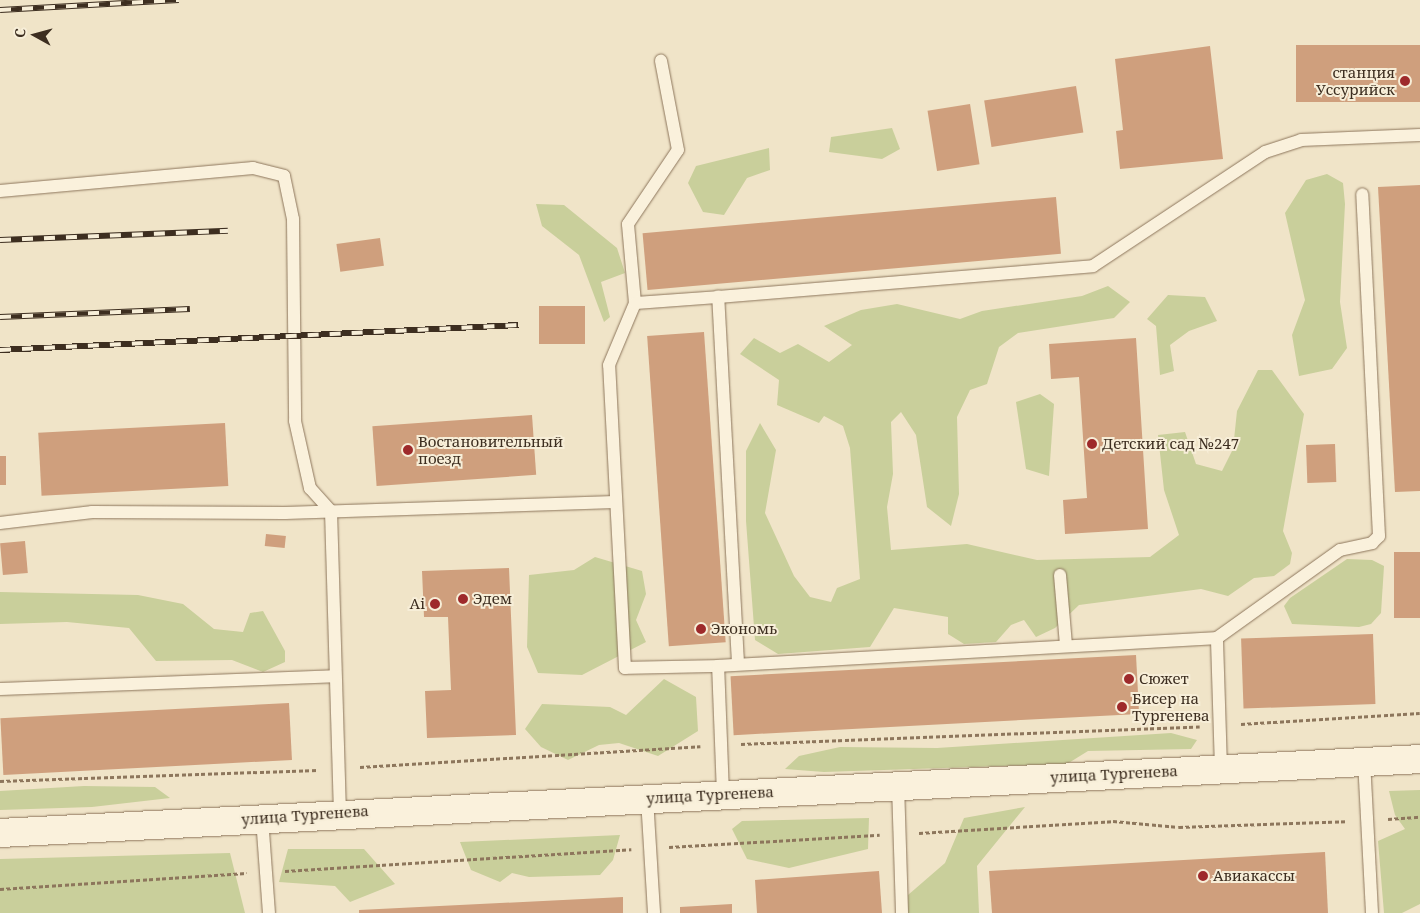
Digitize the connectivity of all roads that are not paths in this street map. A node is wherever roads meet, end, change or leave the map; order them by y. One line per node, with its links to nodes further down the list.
1 (661, 61): 6 (lane)
2 (1420, 135): 5 (lane)
3 (0, 191): 8 (lane)
4 (1362, 194): 11 (lane)
5 (718, 297): 6 (lane); 13 (lane)
6 (635, 303): 7 (lane)
7 (615, 502): 8 (lane); 14 (lane)
8 (332, 511): 9 (lane); 15 (lane)
9 (0, 523)
10 (1060, 576): 12 (lane)
11 (1217, 638): 12 (lane); 19 (lane)
12 (1066, 645): 13 (lane)
13 (738, 663): 14 (lane)
14 (718, 666): 21 (lane)
15 (335, 676): 16 (lane); 23 (lane)
16 (0, 689)
17 (1420, 758): 18 (main road, улица Тургенева)
18 (1364, 760): 19 (main road, улица Тургенева); 29 (lane)
19 (1221, 768): 20 (main road, улица Тургенева)
20 (898, 785): 21 (main road, улица Тургенева); 28 (lane)
21 (723, 794): 22 (main road, улица Тургенева)
22 (647, 798): 23 (main road, улица Тургенева); 27 (lane)
23 (340, 813): 24 (main road, улица Тургенева)
24 (262, 818): 25 (main road, улица Тургенева); 26 (lane)
25 (0, 834)
26 (269, 913)
27 (654, 913)
28 (902, 913)
29 (1372, 913)

